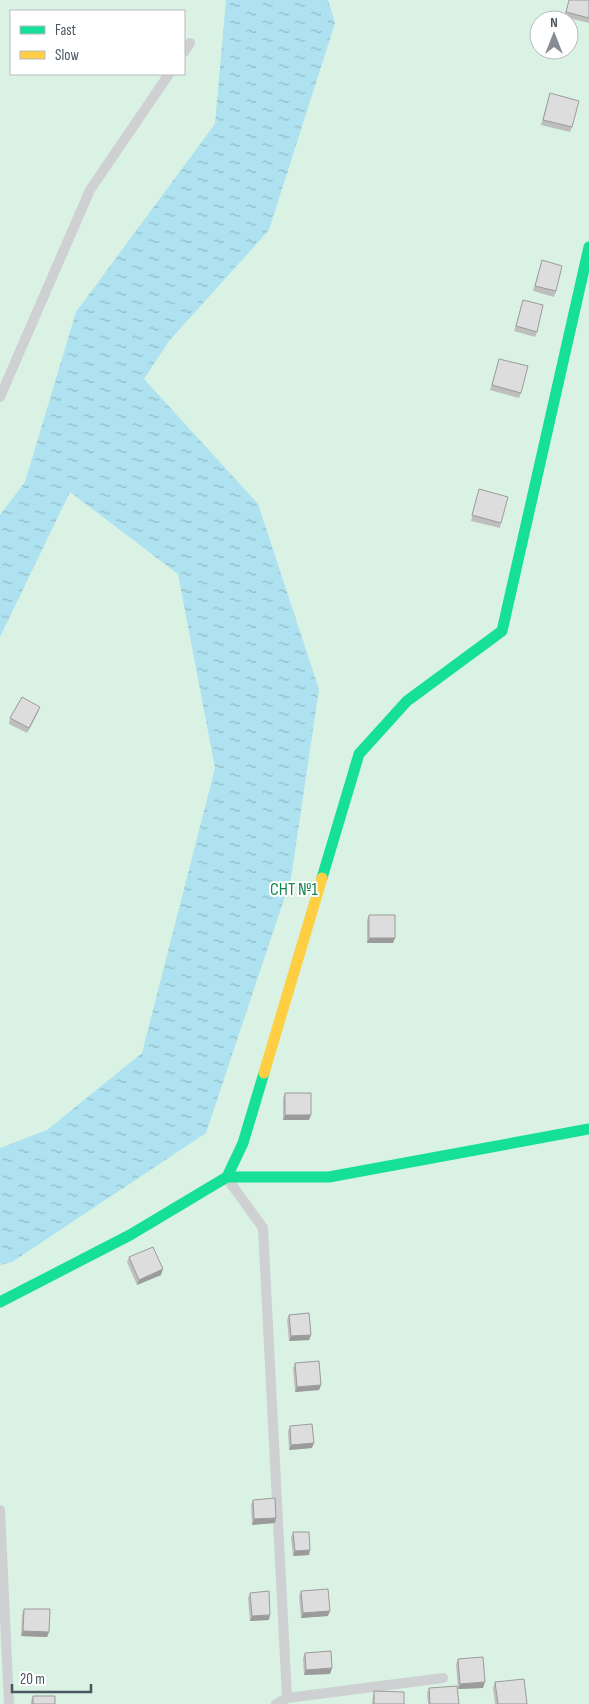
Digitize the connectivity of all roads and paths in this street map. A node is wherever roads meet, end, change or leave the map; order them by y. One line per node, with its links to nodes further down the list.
1 (168, 75): 3 (lane)
2 (589, 247): 5 (street)
3 (0, 397)
4 (589, 1129): 5 (street)
5 (227, 1177): 6 (street); 9 (lane)
6 (0, 1302)
7 (0, 1510): 10 (lane)
8 (443, 1678): 9 (lane)
9 (288, 1698): 11 (lane)
10 (9, 1704)
11 (276, 1704)

